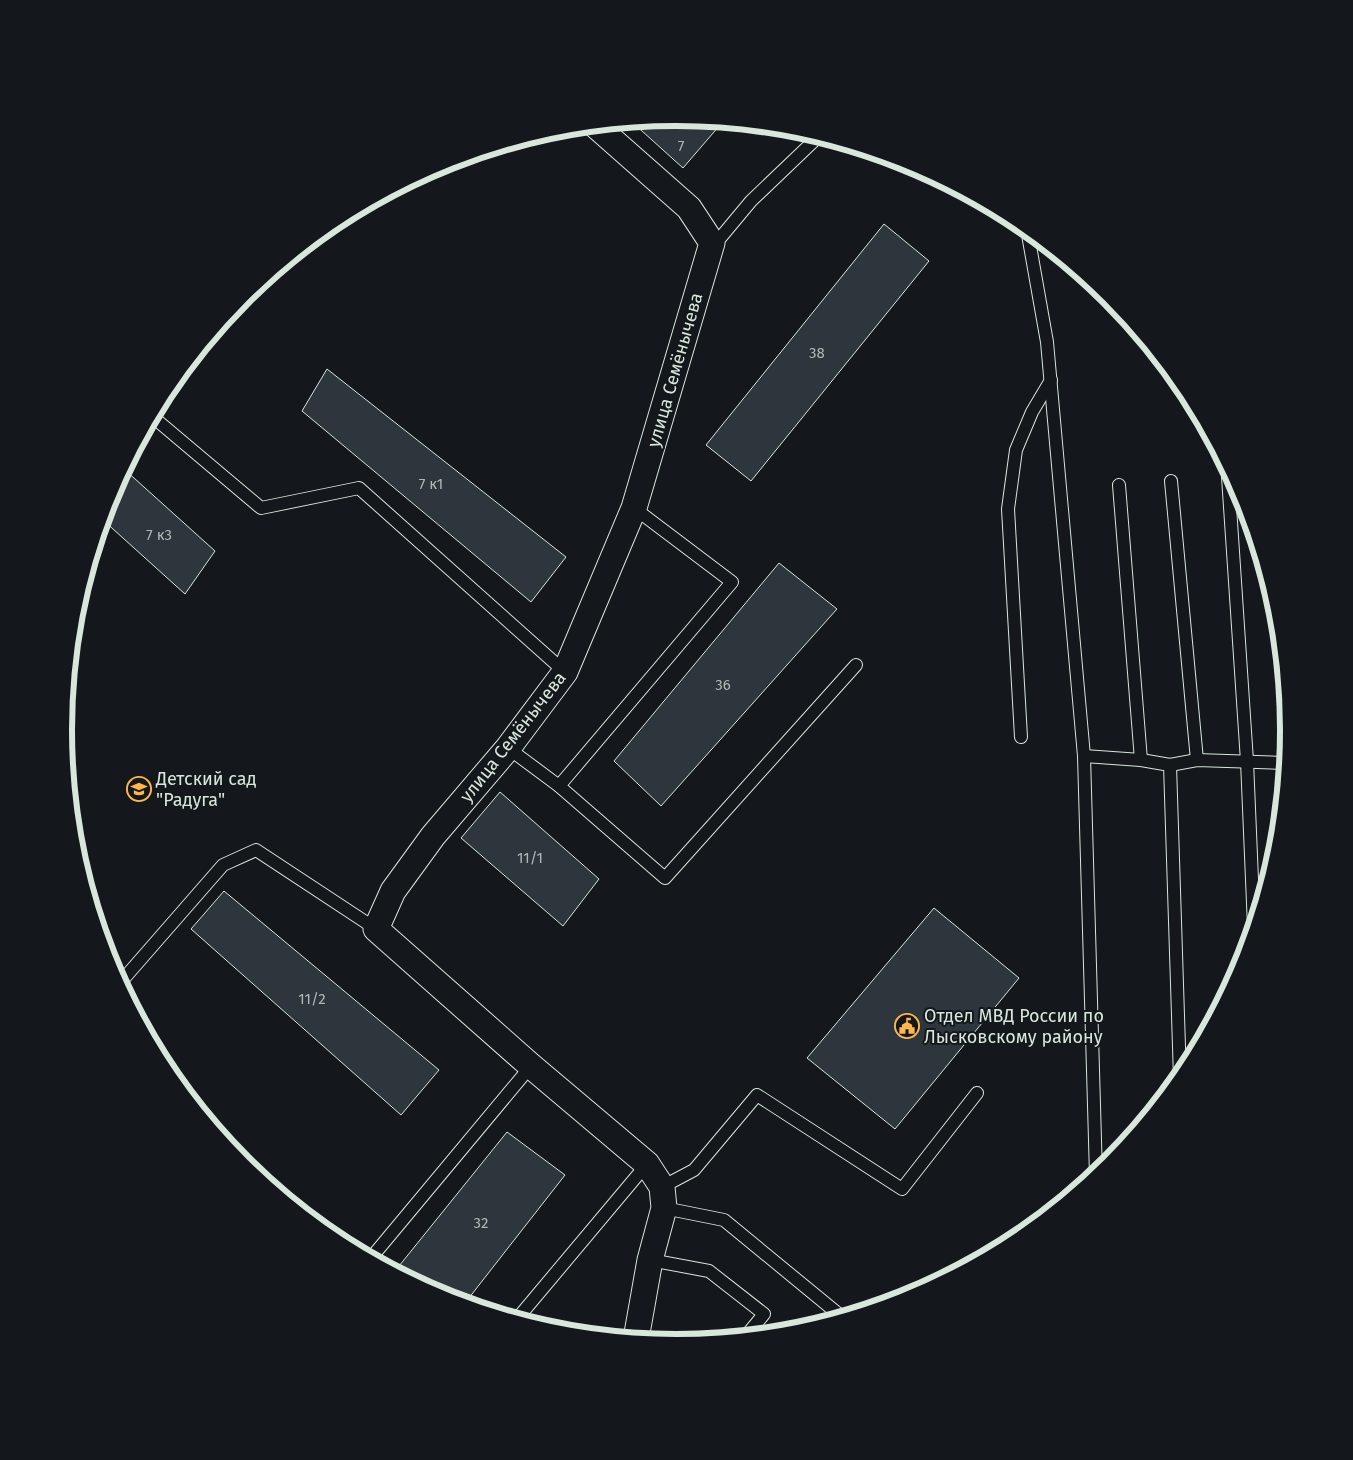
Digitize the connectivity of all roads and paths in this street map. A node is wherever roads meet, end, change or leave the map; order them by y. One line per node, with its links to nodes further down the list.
1 (601, 131): 4 (street)
2 (812, 142): 4 (lane)
3 (1029, 240): 5 (lane)
4 (709, 251): 10 (street, улица Семёнычева)
5 (1051, 380): 13 (lane); 15 (lane)
6 (157, 421): 12 (lane)
7 (1171, 481): 17 (lane)
8 (1119, 485): 16 (lane)
9 (1229, 485): 18 (lane)
10 (634, 508): 12 (street, улица Семёнычева); 21 (lane)
11 (856, 665): 21 (lane)
12 (565, 672): 14 (street, улица Семёнычева)
13 (1021, 737)
14 (508, 748): 21 (lane); 23 (street, улица Семёнычева)
15 (1084, 756): 16 (lane); 29 (lane)
16 (1142, 760): 20 (lane)
17 (1197, 760): 18 (lane); 20 (lane)
18 (1248, 761): 19 (lane); 22 (lane)
19 (1279, 763)
20 (1170, 765): 25 (lane)
21 (559, 786)
22 (1253, 907)
23 (376, 929): 24 (lane); 26 (street)
24 (125, 977)
25 (1180, 1065)
26 (530, 1066): 28 (street); 31 (lane)
27 (977, 1093): 30 (lane)
28 (647, 1164): 30 (street); 34 (lane)
29 (1096, 1165)
30 (663, 1198): 32 (street); 33 (lane)
31 (375, 1253)
32 (650, 1260): 35 (lane); 36 (street)
33 (836, 1312)
34 (522, 1313)
35 (751, 1329)
36 (637, 1333)

